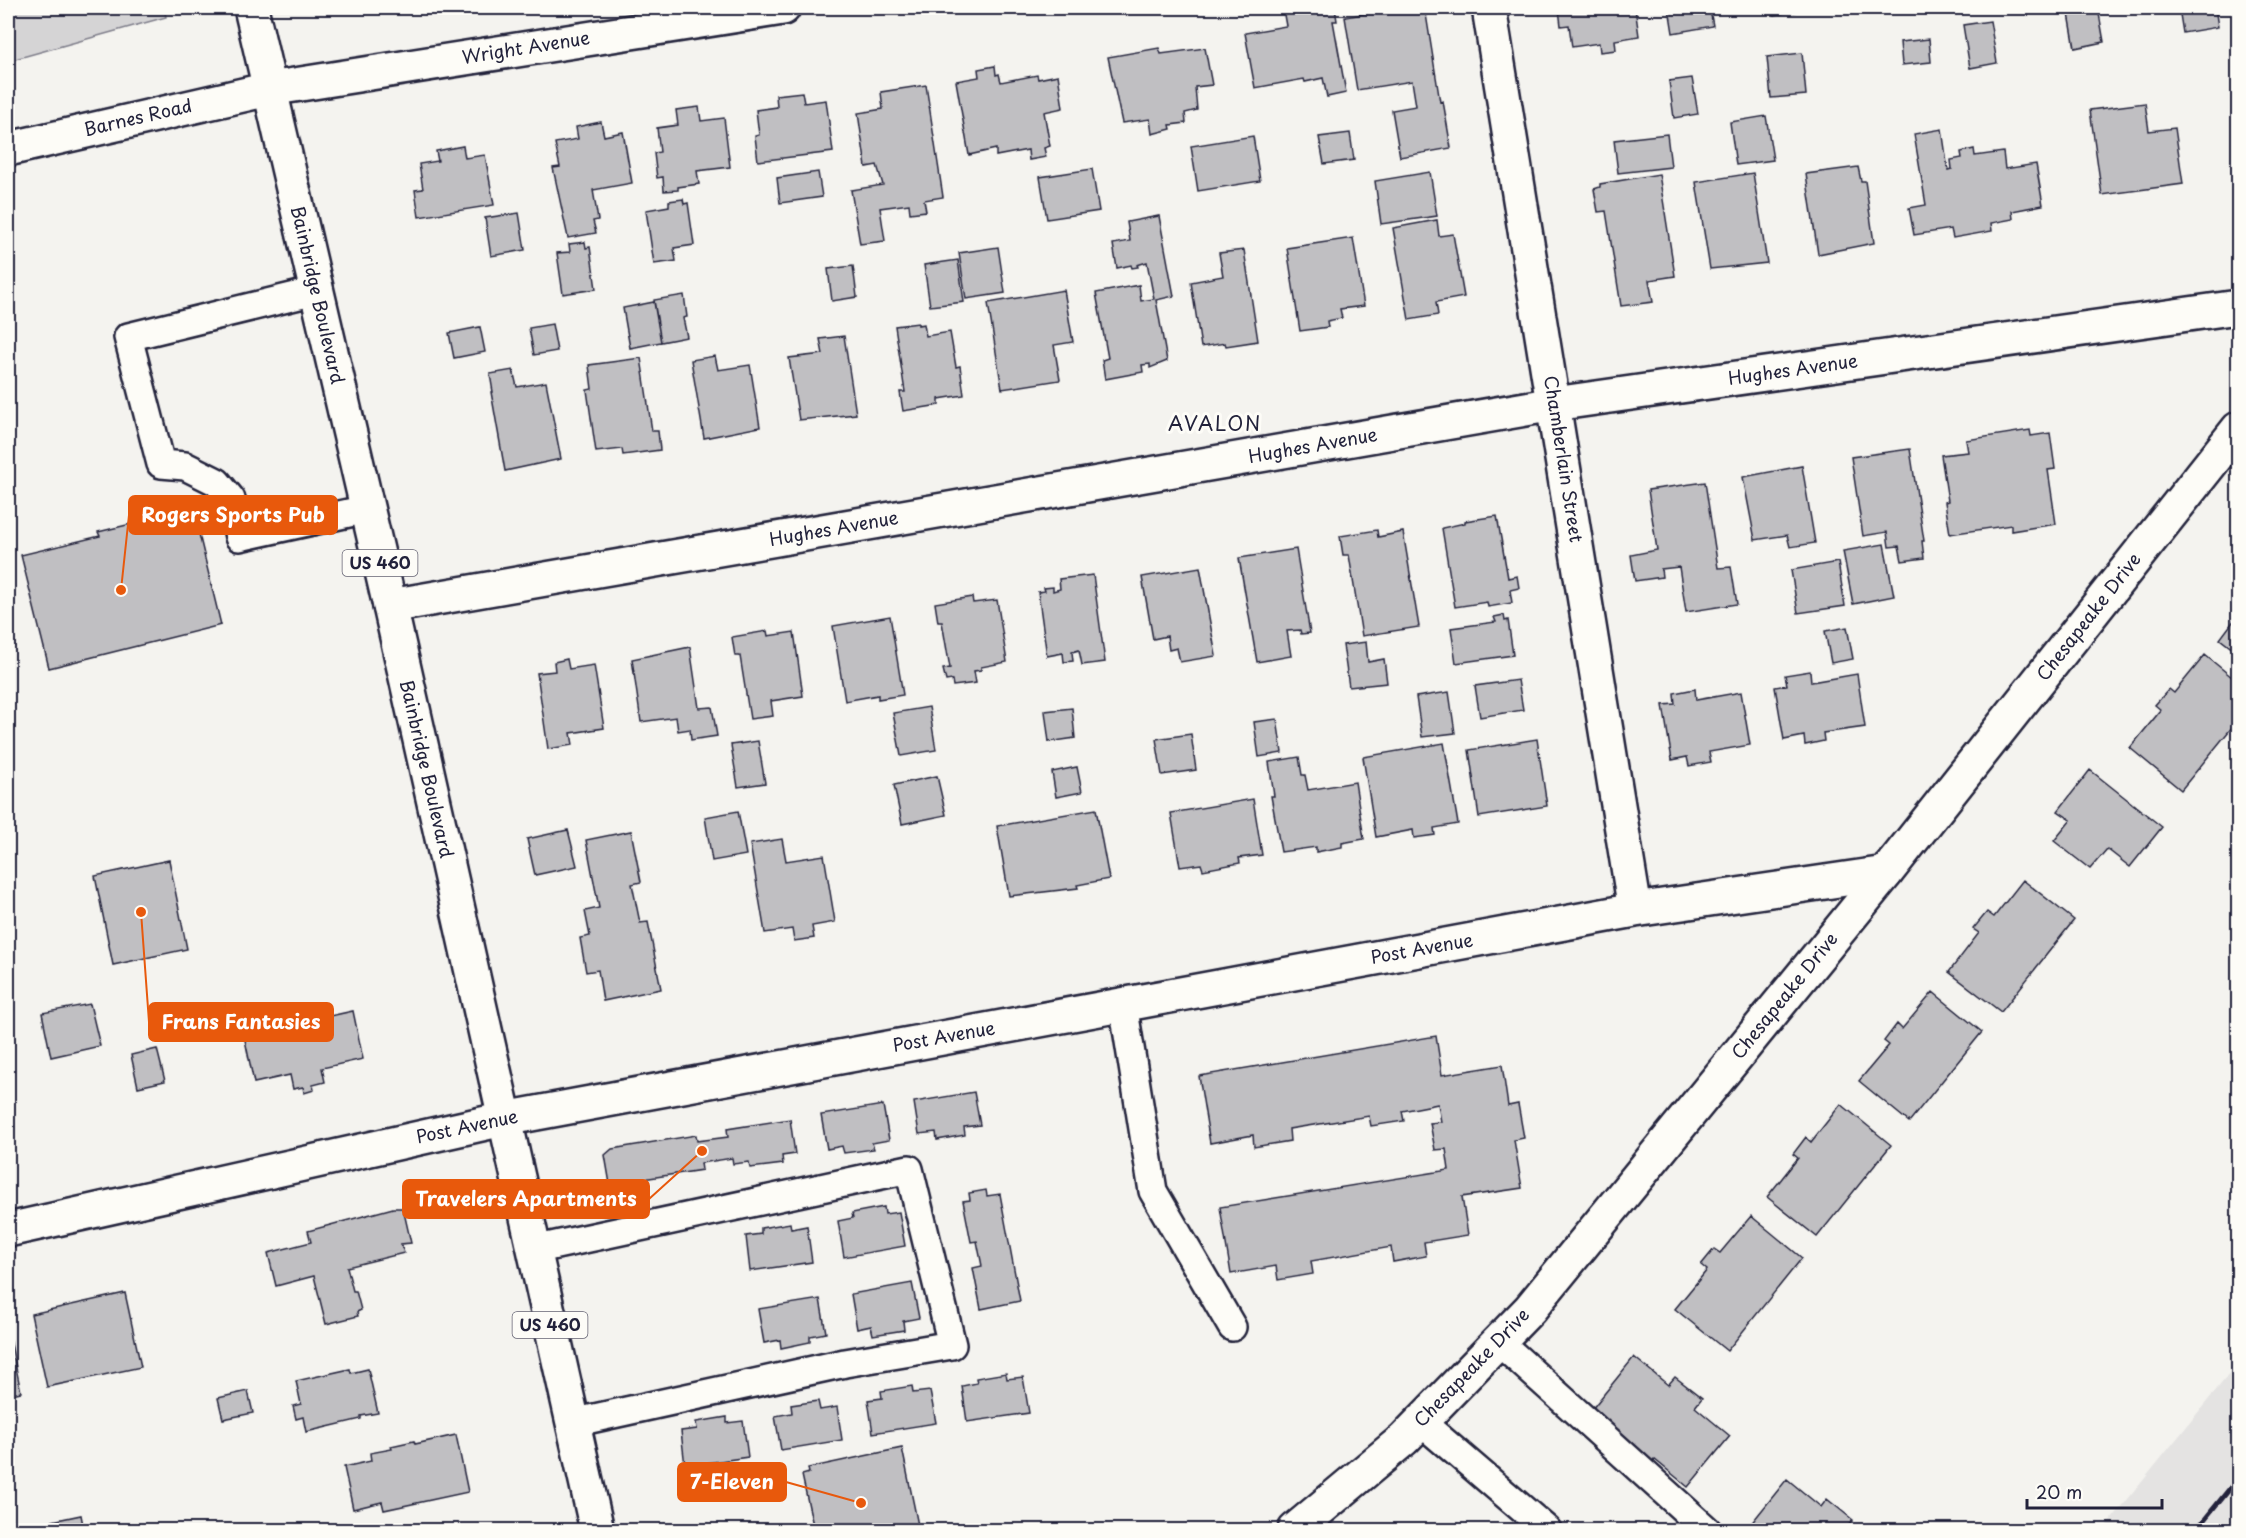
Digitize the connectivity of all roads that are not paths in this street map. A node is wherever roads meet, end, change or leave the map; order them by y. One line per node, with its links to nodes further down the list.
1 (251, 8): 4 (street, Bainbridge Boulevard / US 460)
2 (783, 8): 4 (street, Wright Avenue)
3 (1489, 8): 8 (street, Chamberlain Street)
4 (268, 89): 5 (street, Barnes Road); 6 (street, Bainbridge Boulevard / US 460)
5 (8, 149)
6 (316, 291): 10 (street, Bainbridge Boulevard / US 460); 10 (lane)
7 (2238, 307): 8 (street, Hughes Avenue)
8 (1554, 404): 11 (street, Hughes Avenue); 13 (street, Chamberlain Street)
9 (2238, 429): 12 (street, Chesapeake Drive)
10 (367, 509): 11 (street, Bainbridge Boulevard / US 460)
11 (390, 606): 15 (street, Bainbridge Boulevard / US 460)
12 (1886, 873): 13 (street, Post Avenue); 19 (street, Chesapeake Drive)
13 (1635, 910): 14 (street, Post Avenue)
14 (1123, 1004): 15 (street, Post Avenue); 18 (lane)
15 (504, 1119): 16 (street, Post Avenue); 17 (street, Bainbridge Boulevard / US 460)
16 (8, 1230)
17 (533, 1250): 21 (street, Bainbridge Boulevard / US 460); 21 (lane)
18 (1232, 1327)
19 (1498, 1342): 20 (street, Chesapeake Drive); 25 (lane)
20 (1421, 1422): 23 (street, Chesapeake Drive); 24 (lane)
21 (572, 1423): 22 (street, Bainbridge Boulevard / US 460)
22 (597, 1530)
23 (1295, 1530)
24 (1547, 1530)
25 (1707, 1530)

